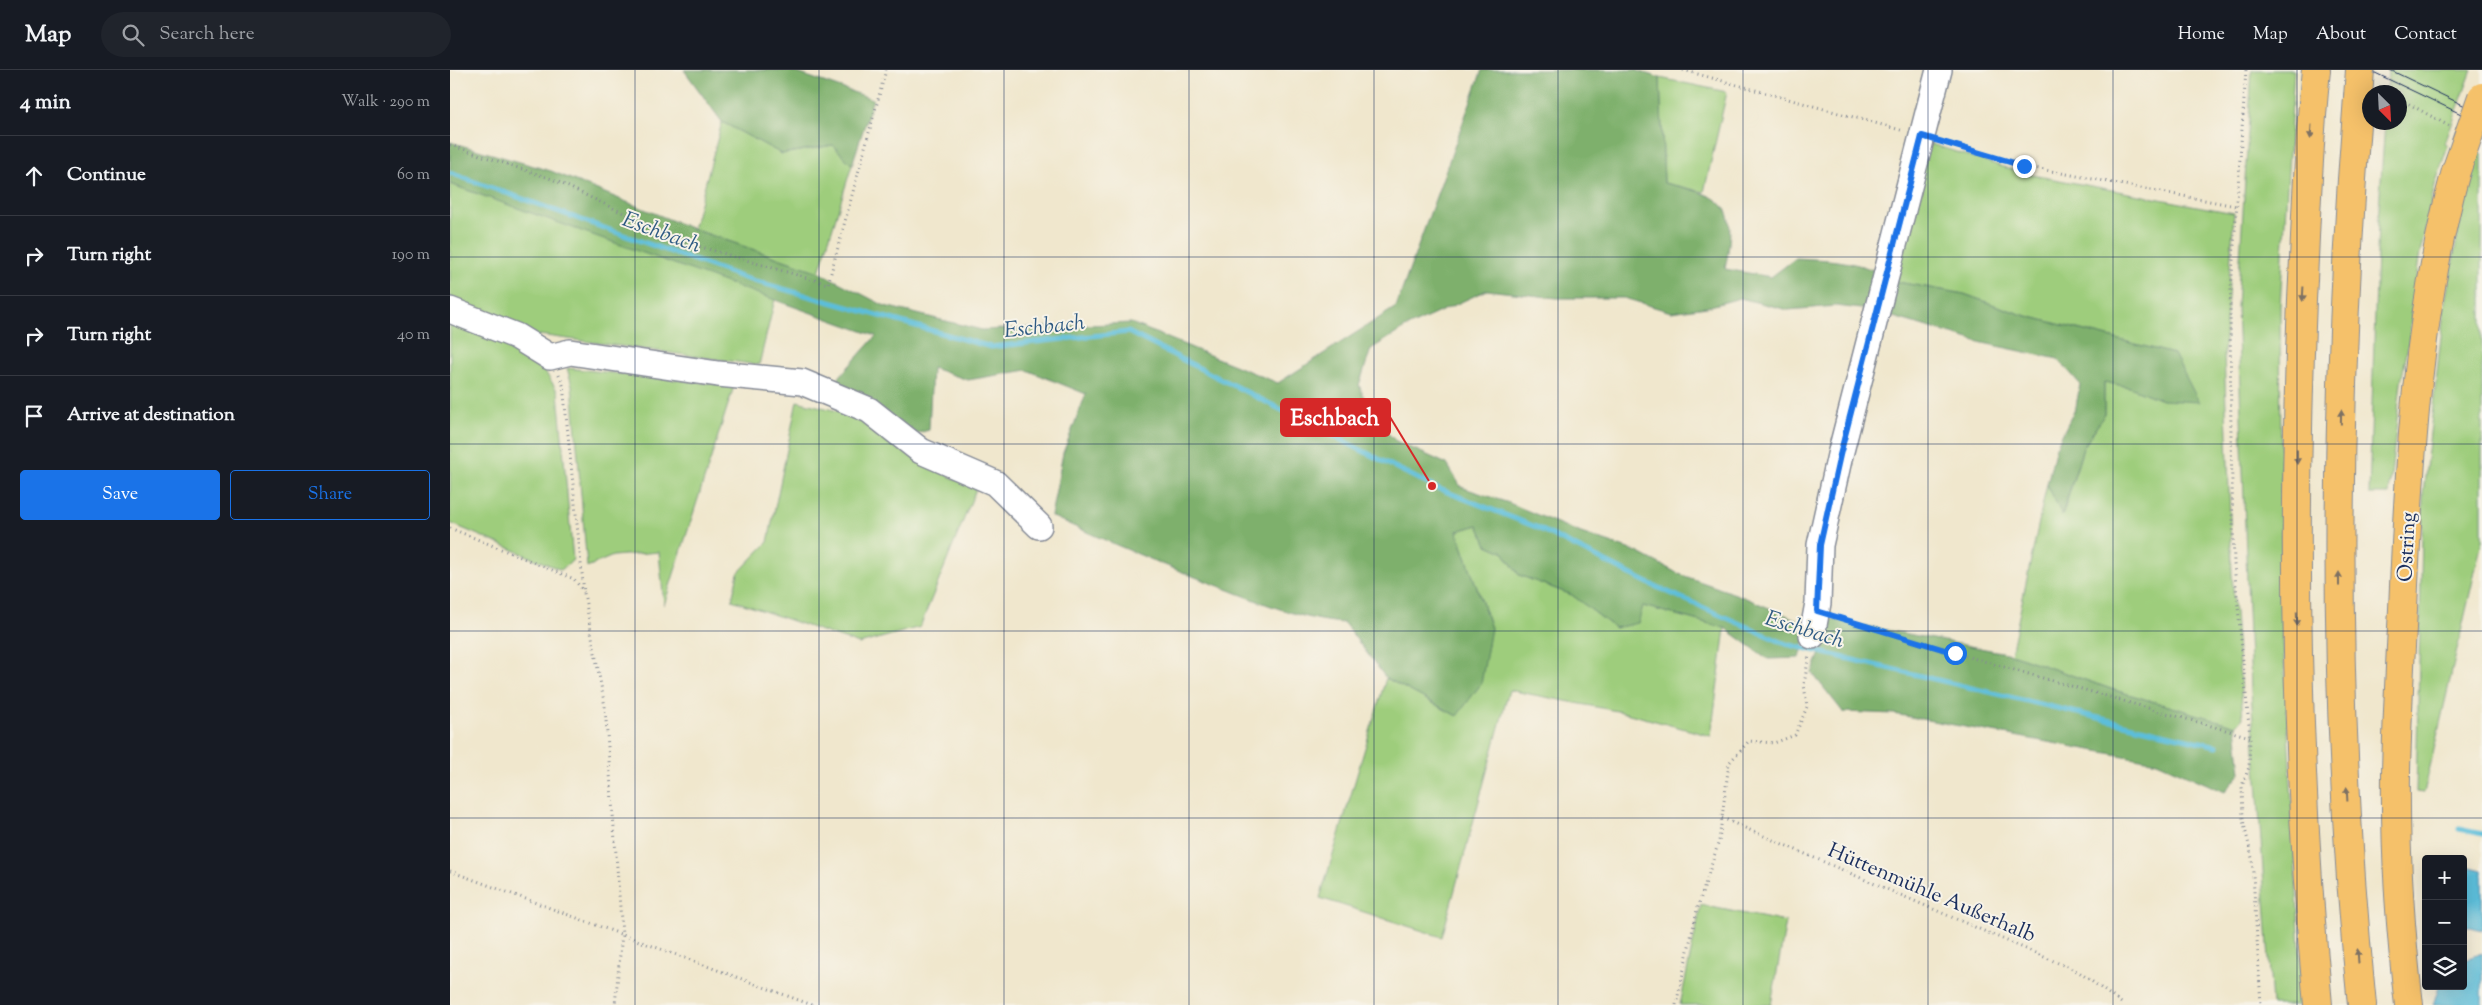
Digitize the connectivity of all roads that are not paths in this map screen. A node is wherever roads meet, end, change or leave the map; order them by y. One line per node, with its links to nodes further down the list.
1 (1939, 70): 7 (street)
2 (2360, 70): 9 (main road, one-way to 2, bridge)
3 (2315, 77): 8 (main road, one-way to 8)
4 (2482, 97): 10 (main road, Ostring, bridge)
5 (450, 310): 6 (street)
6 (1039, 526)
7 (1812, 636)
8 (2318, 1005)
9 (2362, 1005)
10 (2409, 1005)

